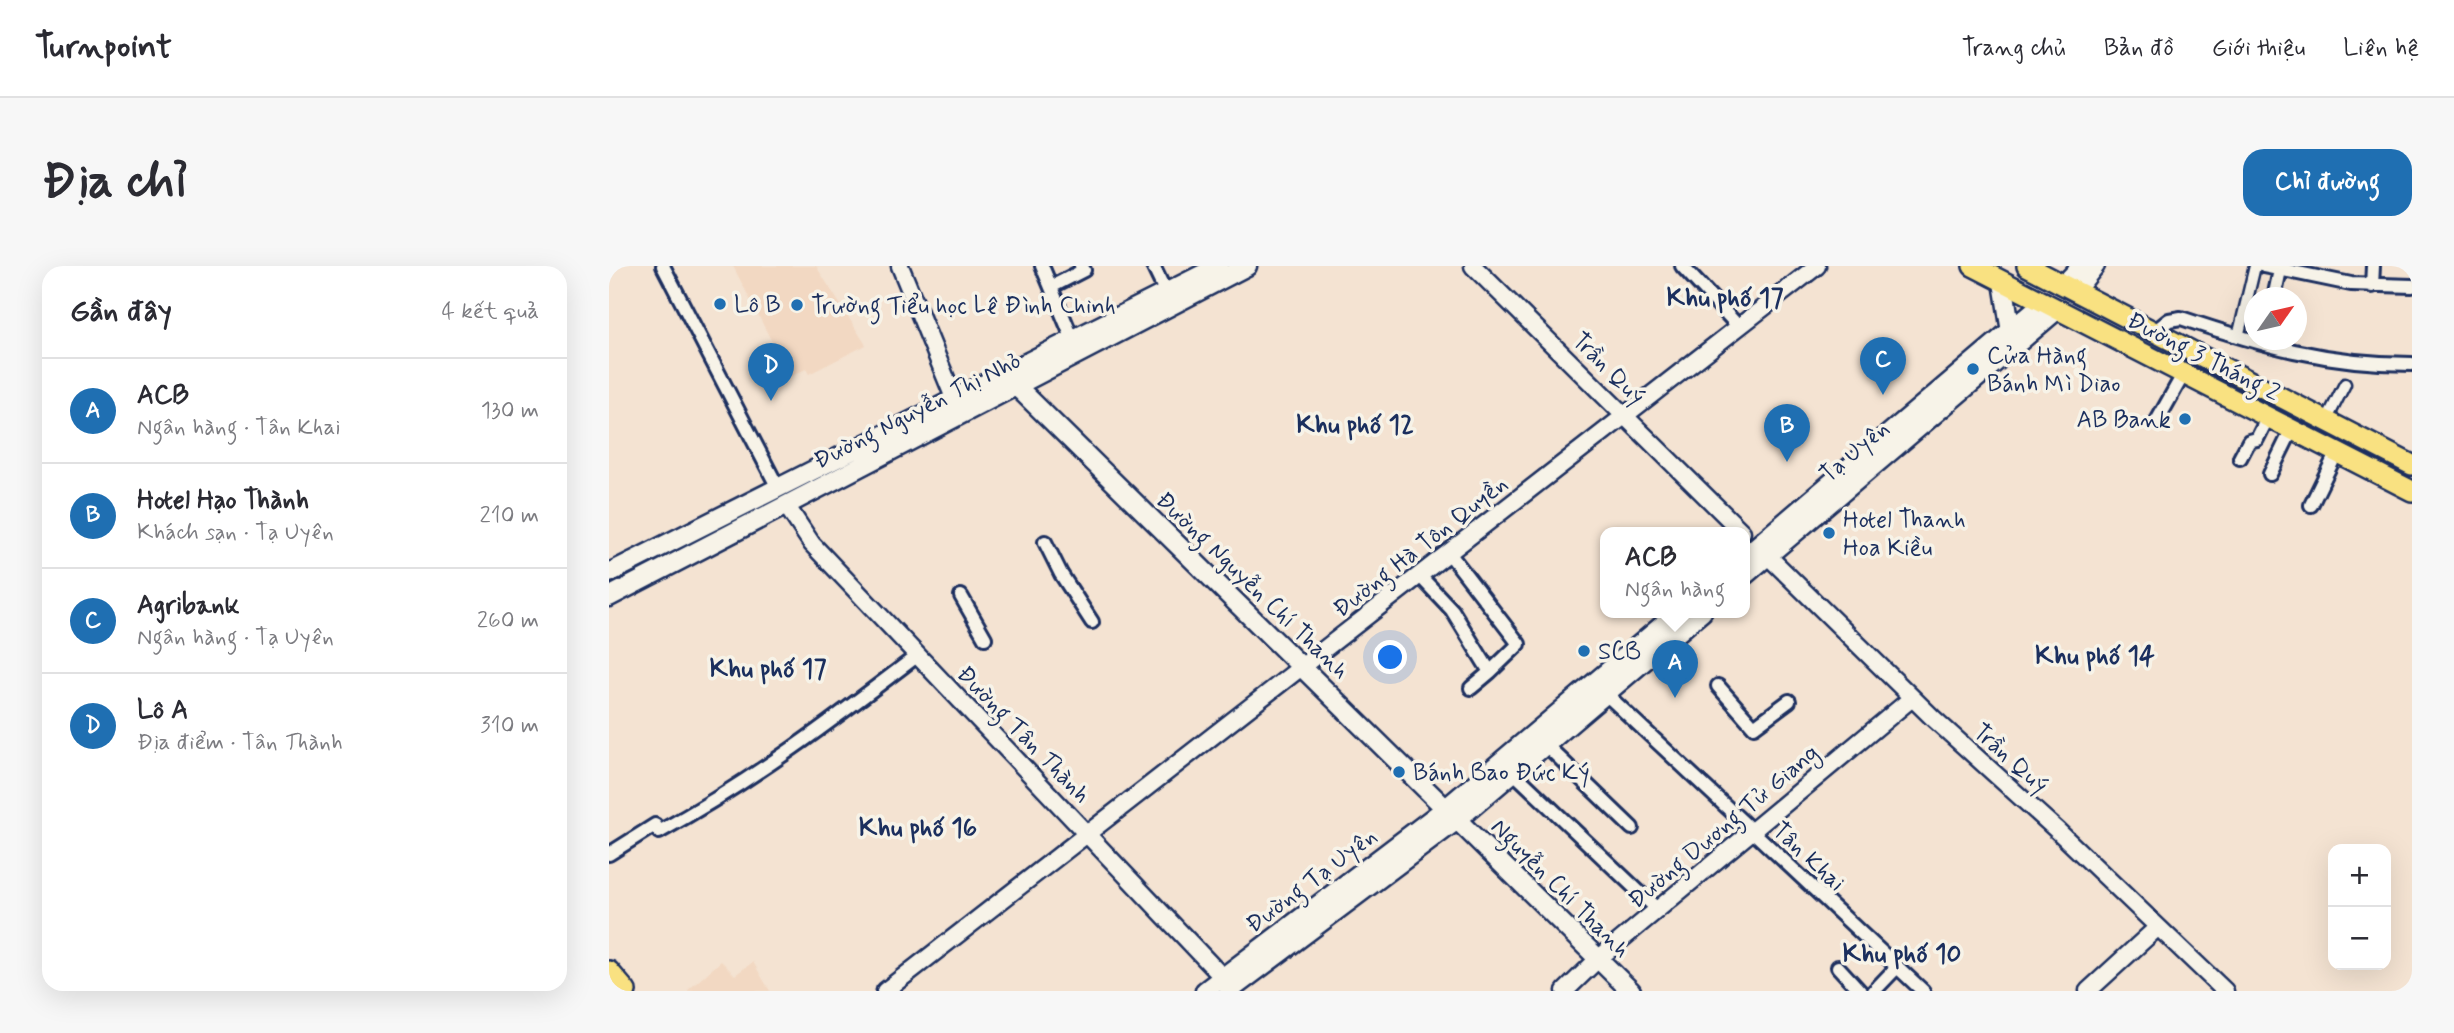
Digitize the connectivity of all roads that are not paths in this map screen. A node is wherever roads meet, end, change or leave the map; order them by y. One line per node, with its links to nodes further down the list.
1 (663, 266): 49 (street)
2 (900, 266): 39 (street)
3 (1042, 266): 23 (street)
4 (1081, 266): 23 (street)
5 (1153, 266): 26 (street)
6 (1219, 266): 26 (main road, Đường Nguyễn Thị Nhỏ)
7 (1247, 266): 37 (main road, Đường Nguyễn Thị Nhỏ)
8 (1473, 266): 40 (street, Trần Quý)
9 (1682, 266): 28 (street)
10 (1817, 266): 28 (street, Đường Hà Tôn Quyền)
11 (1973, 266): 20 (main road, Đường 3 Tháng 2)
12 (2027, 266): 25 (main road, Đường 3 Tháng 2)
13 (2080, 266): 25 (street)
14 (2096, 266): 25 (street)
15 (2255, 266): 31 (street)
16 (2264, 266): 18 (street)
17 (2374, 266): 21 (street)
18 (2280, 270): 19 (street); 24 (street)
19 (2303, 271): 21 (street)
20 (2003, 282): 27 (main road, Đường 3 Tháng 2); 30 (main road)
21 (2372, 286): 22 (street)
22 (2412, 286)
23 (1051, 287): 33 (street)
24 (2276, 287)
25 (2070, 288): 27 (main road); 29 (main road, Đường 3 Tháng 2)
26 (1166, 293): 33 (main road, Đường Nguyễn Thị Nhỏ)
27 (2045, 308): 30 (main road, Tạ Uyên); 36 (main road, Đường 3 Tháng 2); 55 (main road, Tạ Uyên)
28 (1739, 327): 40 (street, Đường Hà Tôn Quyền)
29 (2154, 331): 31 (street); 43 (main road, Đường 3 Tháng 2)
30 (2011, 332): 55 (main road, Tạ Uyên)
31 (2238, 337): 32 (street)
32 (2244, 338)
33 (1073, 340): 37 (main road, Đường Nguyễn Thị Nhỏ)
34 (2296, 350): 35 (street)
35 (2412, 364)
36 (2184, 373): 41 (main road, Đường 3 Tháng 2); 42 (street)
37 (1010, 380): 39 (main road); 66 (main road, Đường Nguyễn Chí Thanh)
38 (2345, 384): 43 (street)
39 (957, 407): 49 (main road, Đường Nguyễn Thị Nhỏ); 51 (main road, Đường Nguyễn Thị Nhỏ)
40 (1625, 416): 53 (street, Trần Quý); 56 (street, Đường Hà Tôn Quyền)
41 (2268, 417): 44 (main road, Đường 3 Tháng 2); 46 (street)
42 (2157, 421)
43 (2326, 421): 47 (main road, Đường 3 Tháng 2)
44 (2292, 429): 45 (main road, Đường 3 Tháng 2); 48 (street)
45 (2337, 452): 50 (main road, Đường 3 Tháng 2); 52 (street)
46 (2240, 458)
47 (2412, 466)
48 (2270, 474)
49 (777, 486): 51 (main road); 57 (main road, Đường Nguyễn Thị Nhỏ)
50 (2412, 491)
51 (786, 505): 60 (main road, Đường Nguyễn Thị Nhỏ); 65 (street, Đường Tân Thành)
52 (2311, 505)
53 (1733, 527)
54 (1045, 542): 63 (street)
55 (1751, 545): 71 (street, Trần Quý)
56 (1449, 553): 58 (street, Đường Hà Tôn Quyền); 67 (street)
57 (609, 573)
58 (1420, 576): 66 (street, Đường Hà Tôn Quyền); 67 (street)
59 (961, 596): 64 (street)
60 (609, 597)
61 (1672, 618): 70 (main road)
62 (1694, 618): 70 (main road)
63 (1092, 622)
64 (985, 638)
65 (918, 654): 78 (street, Đường Tân Thành); 79 (street)
66 (1303, 667): 75 (main road, Đường Nguyễn Chí Thanh); 78 (street, Đường Hà Tôn Quyền)
67 (1490, 672): 69 (street)
68 (1719, 686): 72 (street)
69 (1471, 688)
70 (1600, 688): 73 (main road); 75 (main road); 77 (street, Tân Khai)
71 (1912, 698): 77 (street, Đường Dương Tử Giang); 81 (street, Trần Quý)
72 (1789, 701)
73 (1546, 745): 74 (main road); 76 (street)
74 (1513, 772): 75 (main road); 80 (street)
75 (1452, 814): 82 (main road, Nguyễn Chí Thanh); 86 (main road, Đường Tạ Uyên)
76 (1632, 828)
77 (1752, 831): 80 (street, Đường Dương Tử Giang); 84 (street, Tân Khai)
78 (1088, 834): 86 (street, Đường Tân Thành); 88 (street, Đường Hà Tôn Quyền)
79 (609, 854)
80 (1657, 909): 82 (street, Đường Dương Tử Giang)
81 (2158, 927): 95 (street); 96 (street, Trần Quý)
82 (1598, 958): 90 (street, Đường Dương Tử Giang); 91 (main road, Nguyễn Chí Thanh)
83 (1838, 967): 92 (street)
84 (1897, 967): 93 (street); 94 (street, Tân Khai)
85 (609, 971): 87 (main road)
86 (1230, 987): 89 (main road, Đường Tạ Uyên)
87 (626, 991)
88 (885, 991)
89 (1205, 991)
90 (1565, 991)
91 (1631, 991)
92 (1860, 991)
93 (1874, 991)
94 (1923, 991)
95 (2088, 991)
96 (2225, 991)

